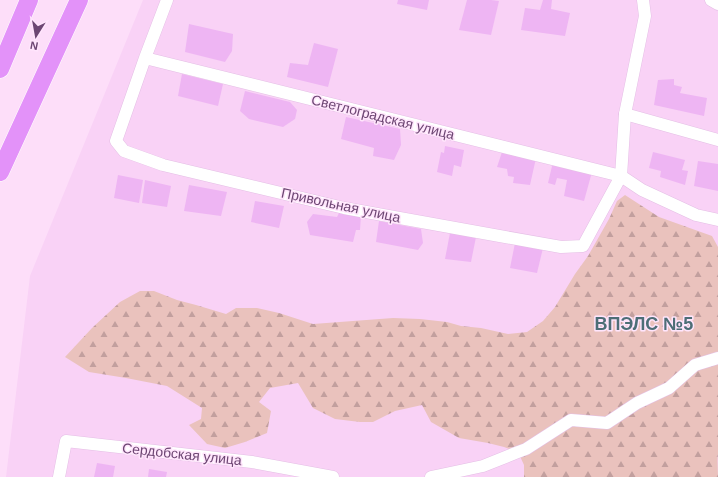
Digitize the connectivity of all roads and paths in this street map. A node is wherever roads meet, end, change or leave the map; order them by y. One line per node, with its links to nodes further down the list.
1 (29, 0): 8 (highway)
2 (79, 0): 11 (highway)
3 (167, 0): 7 (street)
4 (643, 0): 9 (street)
5 (711, 0): 6 (street)
6 (718, 4)
7 (145, 58): 12 (street, Светлоградская улица); 12 (street, Привольная улица)
8 (0, 69)
9 (625, 114): 10 (street); 12 (street)
10 (718, 140)
11 (0, 172)
12 (621, 176): 13 (street, Светлоградская улица)
13 (718, 220)
14 (718, 358): 17 (street)
15 (59, 477): 16 (street, Сердобская улица)
16 (333, 477)
17 (431, 477)

